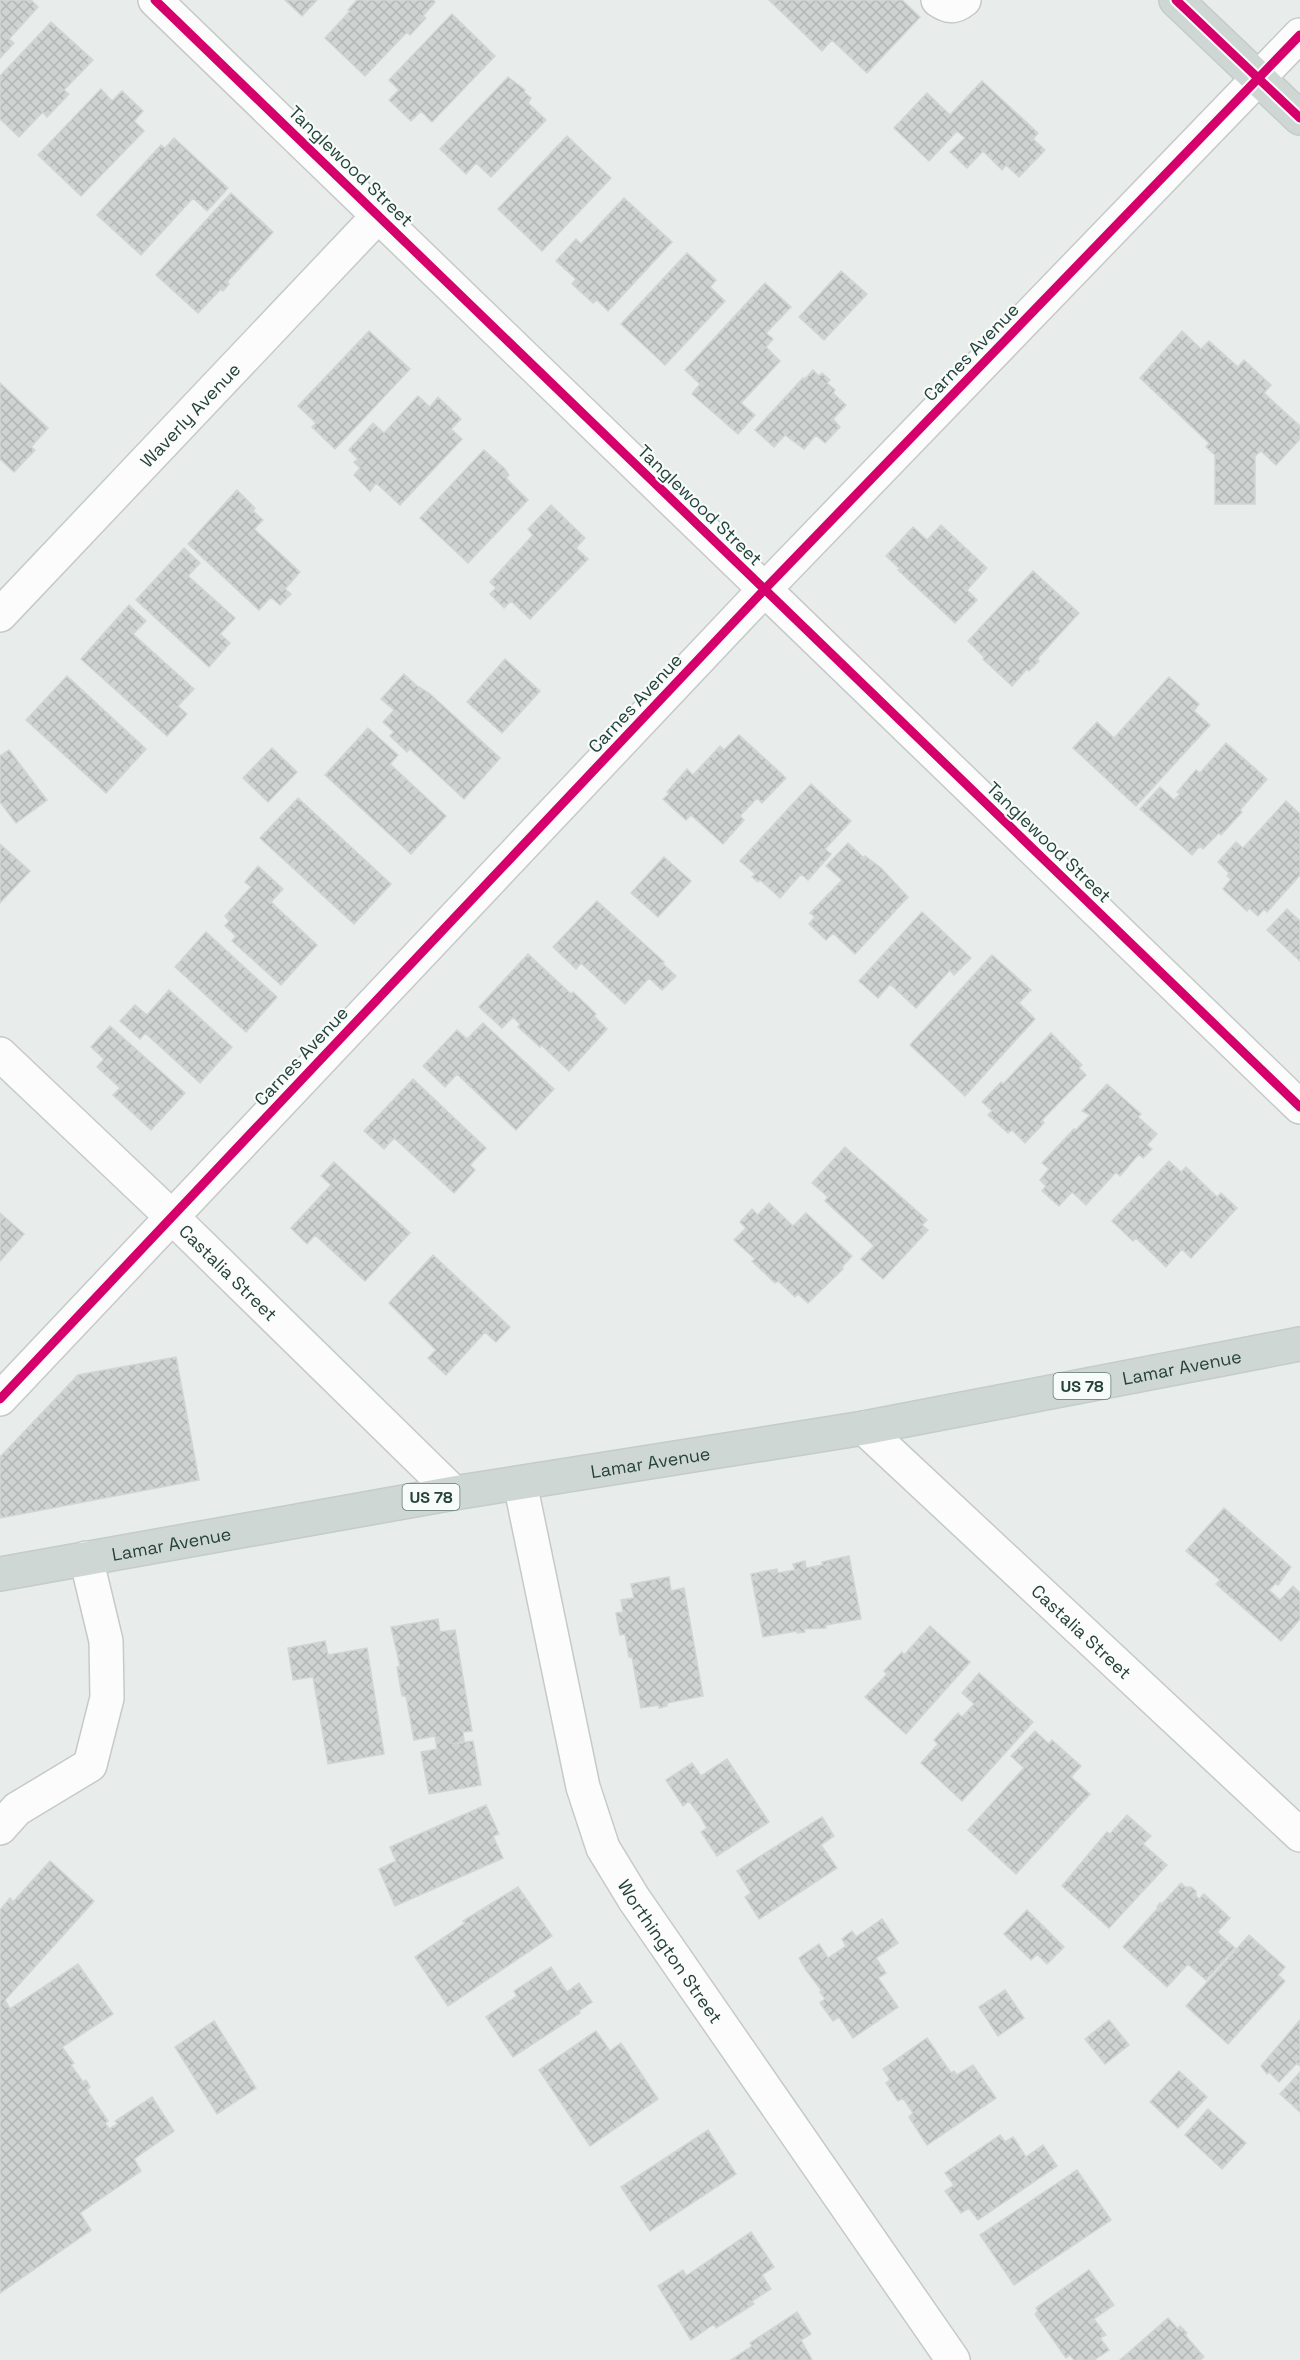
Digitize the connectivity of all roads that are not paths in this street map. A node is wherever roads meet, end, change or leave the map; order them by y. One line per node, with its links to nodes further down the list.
1 (155, 0): 8 (street, Tanglewood Street)
2 (938, 0): 3 (street)
3 (964, 0)
4 (1176, 0): 6 (main road)
5 (1300, 34): 6 (street, Carnes Avenue)
6 (1258, 78): 7 (main road); 9 (street, Carnes Avenue)
7 (1300, 118)
8 (379, 215): 9 (street, Tanglewood Street); 10 (street, Waverly Avenue)
9 (764, 590): 12 (street, Tanglewood Street); 13 (street, Carnes Avenue)
10 (0, 615)
11 (0, 1054): 13 (street, Castalia Street)
12 (1300, 1107)
13 (172, 1217): 15 (street, Carnes Avenue); 18 (street, Castalia Street)
14 (1300, 1344): 16 (main road, Lamar Avenue / US 78)
15 (0, 1399)
16 (864, 1428): 17 (main road, Lamar Avenue / US 78); 22 (street, Castalia Street)
17 (520, 1483): 18 (main road, Lamar Avenue / US 78); 23 (street, Worthington Street)
18 (454, 1493): 19 (main road, Lamar Avenue / US 78)
19 (86, 1558): 20 (main road, Lamar Avenue / US 78); 21 (street)
20 (0, 1574)
21 (0, 1828)
22 (1300, 1835)
23 (953, 2360)

